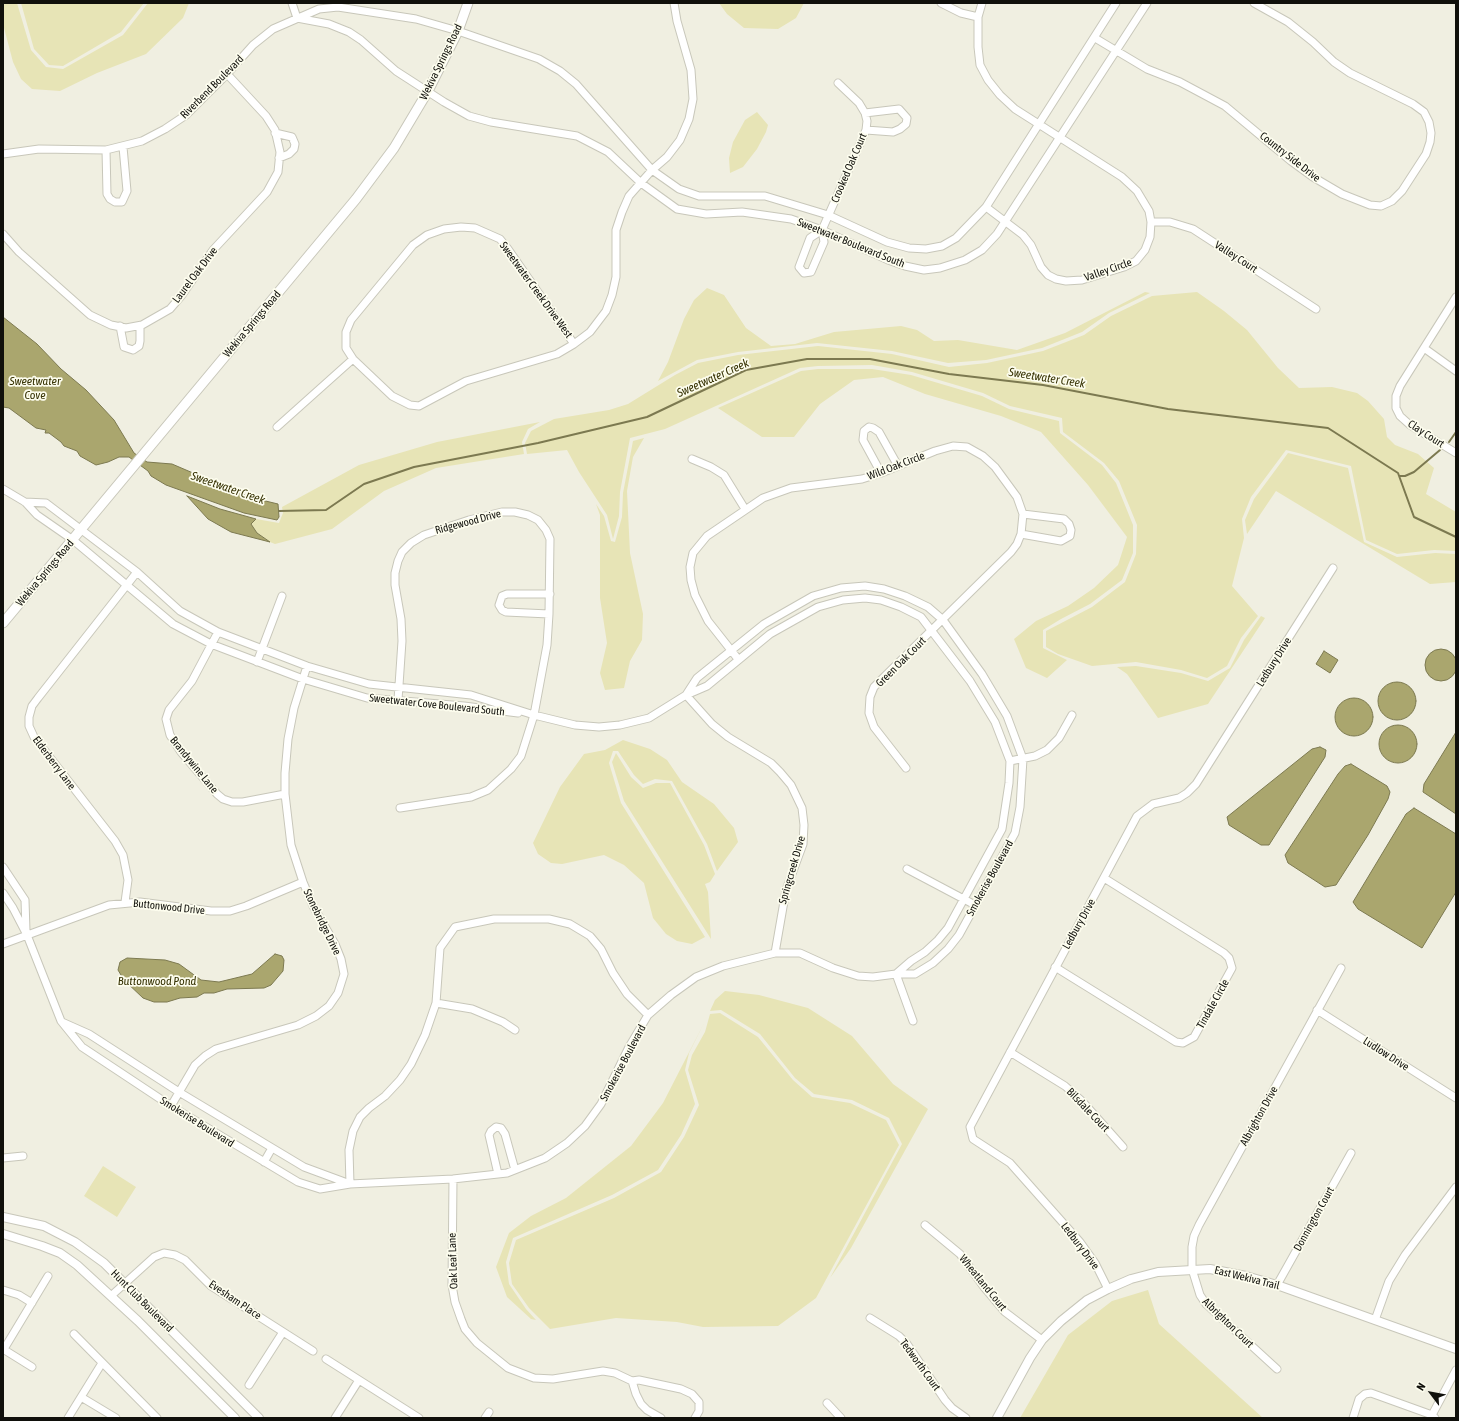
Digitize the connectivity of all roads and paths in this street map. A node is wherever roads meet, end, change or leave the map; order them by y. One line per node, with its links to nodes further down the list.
1 (292, 3): 10 (street)
2 (468, 3): 11 (main road, Wekiva Springs Road)
3 (674, 3): 26 (street, Sweetwater Creek Drive West)
4 (941, 3): 9 (street)
5 (982, 3): 9 (street, Valley Circle)
6 (1116, 3): 12 (street, Sweetwater Boulevard South)
7 (1147, 3): 13 (street, Sweetwater Boulevard South)
8 (1254, 3): 13 (street, Country Side Drive)
9 (978, 17): 18 (street, Valley Circle)
10 (297, 18): 11 (street, Riverbend Boulevard); 14 (street, Riverbend Boulevard); 16 (street)
11 (458, 31): 16 (main road, Wekiva Springs Road); 26 (street, Sweetwater Boulevard South)
12 (1095, 38): 13 (street, Country Side Drive); 18 (street, Sweetwater Boulevard South)
13 (1117, 51): 21 (street, Sweetwater Boulevard South)
14 (227, 74): 20 (street, Laurel Oak Drive); 22 (street, Riverbend Boulevard)
15 (838, 83): 17 (street)
16 (428, 91): 27 (street, Sweetwater Boulevard South); 51 (main road, Wekiva Springs Road)
17 (865, 113): 19 (street, Crooked Oak Court); 19 (street)
18 (1038, 124): 21 (street, Valley Circle); 28 (street, Sweetwater Boulevard South)
19 (866, 130): 29 (street, Crooked Oak Court)
20 (275, 133): 25 (street, Laurel Oak Drive); 25 (street)
21 (1059, 137): 30 (street, Sweetwater Boulevard South); 31 (street, Valley Circle)
22 (123, 146): 23 (street, Riverbend Boulevard); 23 (street)
23 (106, 150): 24 (street, Riverbend Boulevard)
24 (3, 154)
25 (279, 158): 37 (street, Laurel Oak Drive)
26 (652, 170): 27 (street, Sweetwater Creek Drive West); 29 (street, Sweetwater Boulevard South)
27 (641, 183): 32 (street, Sweetwater Boulevard South); 38 (street, Sweetwater Creek Drive West)
28 (986, 207): 29 (street, Sweetwater Boulevard South); 30 (street, Valley Circle)
29 (828, 215): 32 (street, Crooked Oak Court)
30 (1005, 222): 31 (street, Valley Circle); 32 (street, Sweetwater Boulevard South)
31 (1151, 222): 35 (street, Valley Court)
32 (822, 230): 32 (street)
33 (3, 234): 36 (street, Laurel Oak Drive)
34 (1456, 296): 39 (street)
35 (1316, 308)
36 (120, 326): 37 (street, Laurel Oak Drive); 37 (street)
37 (140, 326)
38 (574, 344): 40 (street, Sweetwater Creek Drive West); 40 (street, Sweetwater Creek Drive West)
39 (1424, 348): 41 (street); 43 (street, Clay Court)
40 (354, 359): 42 (street)
41 (1456, 371)
42 (277, 427)
43 (1456, 453)
44 (692, 459): 49 (street)
45 (898, 466): 46 (street, Wild Oak Circle); 46 (street); 50 (street, Wild Oak Circle)
46 (881, 473): 49 (street, Wild Oak Circle)
47 (3, 489): 48 (street)
48 (25, 502): 51 (street, Sweetwater Cove Boulevard South); 53 (street, Sweetwater Cove Boulevard South)
49 (746, 509): 68 (street, Wild Oak Circle)
50 (1023, 514): 52 (street, Wild Oak Circle); 52 (street)
51 (82, 529): 53 (main road, Wekiva Springs Road); 55 (street, Sweetwater Cove Boulevard South)
52 (1021, 534): 62 (street, Wild Oak Circle)
53 (73, 540): 56 (street, Sweetwater Cove Boulevard South); 63 (main road, Wekiva Springs Road)
54 (1333, 568): 85 (street, Ledbury Drive)
55 (137, 572): 56 (street, Elderberry Lane); 65 (street, Sweetwater Cove Boulevard South)
56 (127, 585): 66 (street, Sweetwater Cove Boulevard South); 89 (street, Elderberry Lane)
57 (550, 594): 61 (street, Ridgewood Drive); 61 (street); 73 (street, Ridgewood Drive)
58 (282, 596): 67 (street)
59 (813, 596): 60 (street); 62 (street, Sweetwater Cove Boulevard South); 68 (street, Sweetwater Cove Boulevard South)
60 (818, 607): 64 (street, Sweetwater Cove Boulevard South); 69 (street, Sweetwater Cove Boulevard South)
61 (549, 614): 76 (street, Ridgewood Drive)
62 (943, 620): 64 (street, Green Oak Court); 78 (street, Smokerise Boulevard)
63 (3, 622)
64 (932, 630): 79 (street, Smokerise Boulevard); 80 (street, Green Oak Court)
65 (218, 632): 66 (street, Brandywine Lane); 67 (street, Sweetwater Cove Boulevard South)
66 (212, 644): 70 (street, Sweetwater Cove Boulevard South); 81 (street, Brandywine Lane)
67 (262, 649): 70 (street); 71 (street, Sweetwater Cove Boulevard South)
68 (731, 650): 69 (street, Wild Oak Circle); 74 (street, Sweetwater Cove Boulevard South)
69 (738, 660): 74 (street, Sweetwater Cove Boulevard South)
70 (256, 662): 72 (street, Sweetwater Cove Boulevard South)
71 (307, 666): 72 (street, Stonebridge Drive); 73 (street, Sweetwater Cove Boulevard South)
72 (302, 680): 75 (street, Sweetwater Cove Boulevard South); 81 (street, Stonebridge Drive)
73 (400, 686): 75 (street, Ridgewood Drive); 76 (street, Sweetwater Cove Boulevard South)
74 (686, 695): 76 (street, Sweetwater Cove Boulevard South); 93 (street, Springcreek Drive)
75 (398, 700): 76 (street, Sweetwater Cove Boulevard South)
76 (534, 715): 82 (street, Ridgewood Drive)
77 (1072, 715): 78 (street)
78 (1023, 758): 79 (street); 90 (street, Smokerise Boulevard)
79 (1010, 761): 88 (street, Smokerise Boulevard)
80 (906, 768)
81 (285, 794): 86 (street, Stonebridge Drive)
82 (400, 808)
83 (3, 867): 91 (street, Smokerise Boulevard)
84 (907, 869): 88 (street)
85 (1104, 878): 94 (street, Ledbury Drive); 94 (street, Tindale Circle)
86 (303, 882): 89 (street, Buttonwood Drive); 104 (street, Stonebridge Drive)
87 (3, 893): 91 (street, Smokerise Boulevard)
88 (963, 899): 90 (street); 96 (street, Smokerise Boulevard)
89 (125, 902): 91 (street, Buttonwood Drive)
90 (975, 905): 96 (street, Smokerise Boulevard)
91 (27, 935): 92 (street, Buttonwood Drive); 100 (street, Smokerise Boulevard)
92 (3, 944)
93 (775, 953): 96 (street, Smokerise Boulevard); 99 (street, Smokerise Boulevard)
94 (1055, 967): 103 (street, Ledbury Drive)
95 (1341, 968): 98 (street, Albrighton Drive)
96 (896, 974): 101 (street)
97 (436, 1003): 99 (street); 102 (street); 116 (street)
98 (1317, 1010): 105 (street, Ludlow Drive); 121 (street, Albrighton Drive)
99 (648, 1015): 113 (street, Smokerise Boulevard)
100 (61, 1021): 104 (street, Smokerise Boulevard); 106 (street, Smokerise Boulevard)
101 (913, 1021)
102 (515, 1030)
103 (1010, 1052): 107 (street, Bilsdale Court); 125 (street, Ledbury Drive)
104 (179, 1092): 106 (street, Stonebridge Drive); 108 (street, Smokerise Boulevard)
105 (1456, 1098)
106 (171, 1106): 112 (street, Smokerise Boulevard)
107 (1123, 1147)
108 (272, 1148): 112 (street); 116 (street, Smokerise Boulevard)
109 (1351, 1153): 124 (street, Donnington Court)
110 (23, 1156): 111 (street)
111 (3, 1158)
112 (264, 1162): 116 (street, Smokerise Boulevard)
113 (515, 1170): 114 (street, Smokerise Boulevard); 114 (street)
114 (498, 1174): 115 (street, Smokerise Boulevard)
115 (453, 1179): 116 (street, Smokerise Boulevard); 143 (street, Oak Leaf Lane)
116 (350, 1184)
117 (1456, 1187): 130 (street)
118 (3, 1217): 123 (street, Hunt Club Boulevard)
119 (925, 1225): 133 (street, Wheatland Court)
120 (3, 1234): 127 (street, Hunt Club Boulevard)
121 (1192, 1269): 124 (street, East Wekiva Trail); 125 (street, East Wekiva Trail); 140 (street, Albrighton Court)
122 (48, 1276): 128 (street)
123 (125, 1284): 127 (street, Evesham Place); 131 (street, Evesham Place); 152 (street, Hunt Club Boulevard)
124 (1277, 1285): 130 (street, East Wekiva Trail)
125 (1108, 1289): 133 (street, East Wekiva Trail)
126 (3, 1290): 128 (street)
127 (112, 1295): 151 (street, Hunt Club Boulevard)
128 (32, 1302): 134 (street)
129 (870, 1318): 158 (street, Tedworth Court)
130 (1375, 1320): 135 (street, East Wekiva Trail)
131 (283, 1332): 136 (street, Evesham Place); 144 (street)
132 (74, 1334): 138 (street)
133 (1042, 1340): 159 (street, East Wekiva Trail)
134 (4, 1349): 139 (street)
135 (1456, 1349)
136 (313, 1351)
137 (326, 1359): 142 (street)
138 (102, 1363): 145 (street); 150 (street)
139 (32, 1367)
140 (1277, 1369)
141 (1456, 1370): 147 (street)
142 (359, 1380): 153 (street); 154 (street)
143 (632, 1381): 155 (street); 156 (street, Oak Leaf Lane)
144 (249, 1385)
145 (81, 1397): 148 (street); 149 (street)
146 (827, 1403): 157 (street)
147 (1433, 1416): 160 (street)
148 (68, 1418)
149 (116, 1418)
150 (157, 1418)
151 (235, 1418)
152 (259, 1418)
153 (335, 1418)
154 (419, 1418)
155 (661, 1418)
156 (695, 1418)
157 (841, 1418)
158 (966, 1418)
159 (996, 1418)
160 (1353, 1418)

